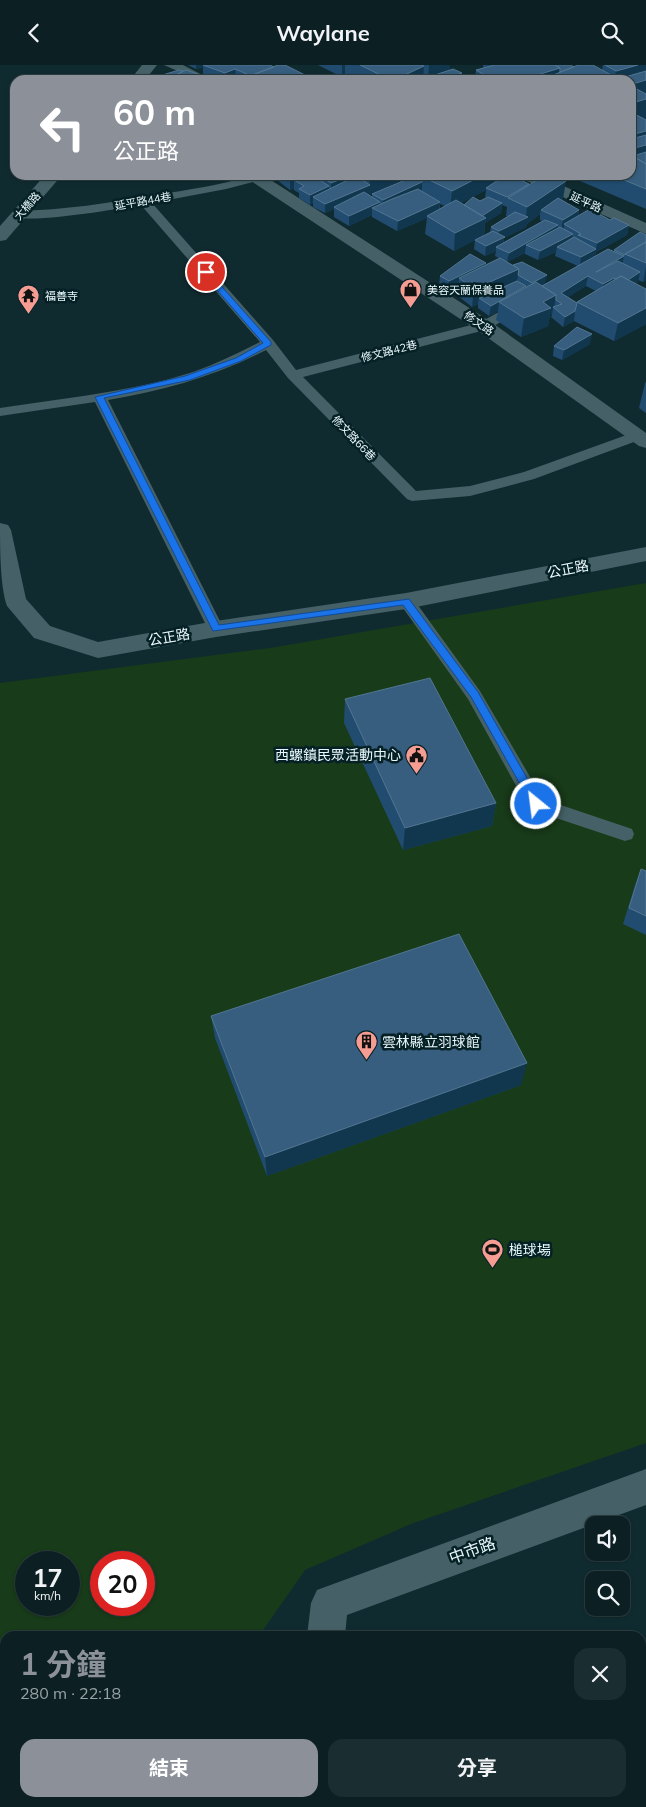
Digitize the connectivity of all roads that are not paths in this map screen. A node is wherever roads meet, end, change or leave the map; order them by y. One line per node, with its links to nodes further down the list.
1 (150, 65): 3 (street)
2 (169, 65): 4 (lane)
3 (141, 75)
4 (196, 75)
5 (50, 180): 10 (street, 大橋路)
6 (245, 180): 9 (lane, 延平路44巷)
7 (267, 180): 14 (street, 修文路)
8 (536, 180): 11 (street, 延平路)
9 (144, 201): 10 (lane, 延平路44巷); 15 (lane, 修文路66巷)
10 (18, 215): 12 (street, 大橋路)
11 (643, 234)
12 (0, 236)
13 (536, 297): 14 (lane, 修文路42巷)
14 (484, 326): 16 (lane, 修文路42巷); 19 (street, 修文路)
15 (268, 343): 16 (lane, 修文路66巷); 17 (lane)
16 (293, 375): 19 (lane, 修文路66巷)
17 (99, 397): 18 (lane); 23 (lane)
18 (0, 412)
19 (642, 439)
20 (0, 530): 23 (street, 公正路)
21 (646, 554): 22 (street, 公正路)
22 (406, 601): 23 (street, 公正路); 24 (lane)
23 (216, 629)
24 (625, 834)
25 (646, 1487): 26 (street, 中市路)
26 (327, 1631)

